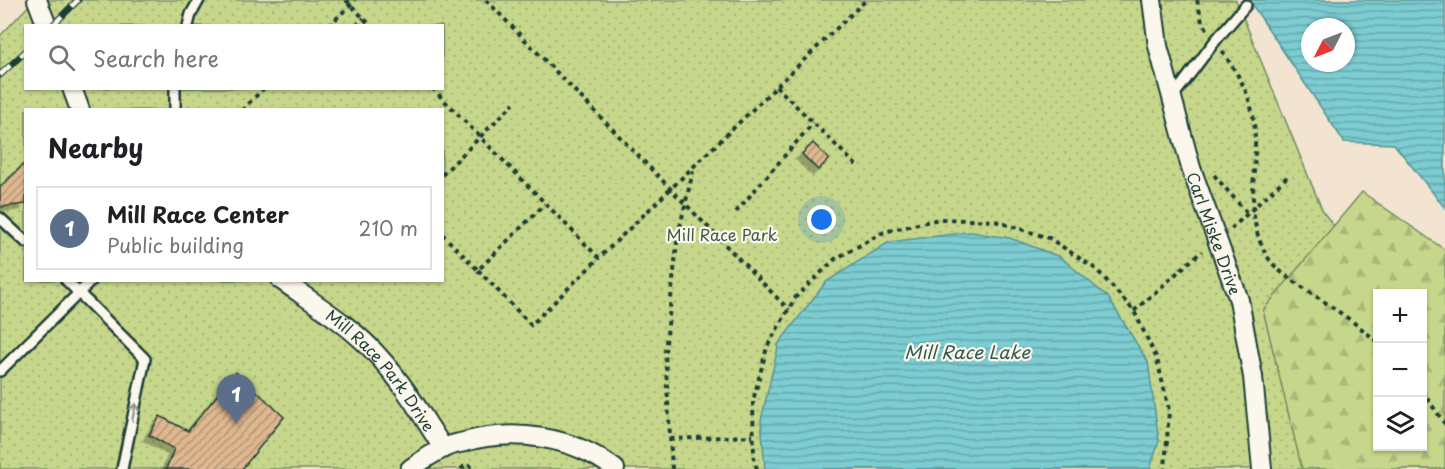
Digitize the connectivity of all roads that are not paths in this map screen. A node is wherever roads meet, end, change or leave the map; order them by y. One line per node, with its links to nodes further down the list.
1 (37, 0): 5 (street)
2 (199, 0): 6 (lane)
3 (1152, 0): 9 (street, Carl Miske Drive)
4 (1246, 5): 9 (lane)
5 (46, 24)
6 (188, 24)
7 (73, 90): 10 (street)
8 (175, 90): 11 (lane)
9 (1172, 98): 23 (street, Carl Miske Drive)
10 (80, 108)
11 (175, 108)
12 (0, 218): 13 (lane)
13 (24, 240)
14 (68, 282): 17 (lane)
15 (90, 282): 17 (lane)
16 (284, 282): 19 (street, Mill Race Park Drive)
17 (80, 293): 18 (lane); 20 (lane, one-way to 17)
18 (0, 371)
19 (443, 448): 21 (street); 22 (street)
20 (122, 469)
21 (410, 469)
22 (615, 469)
23 (1262, 469)

